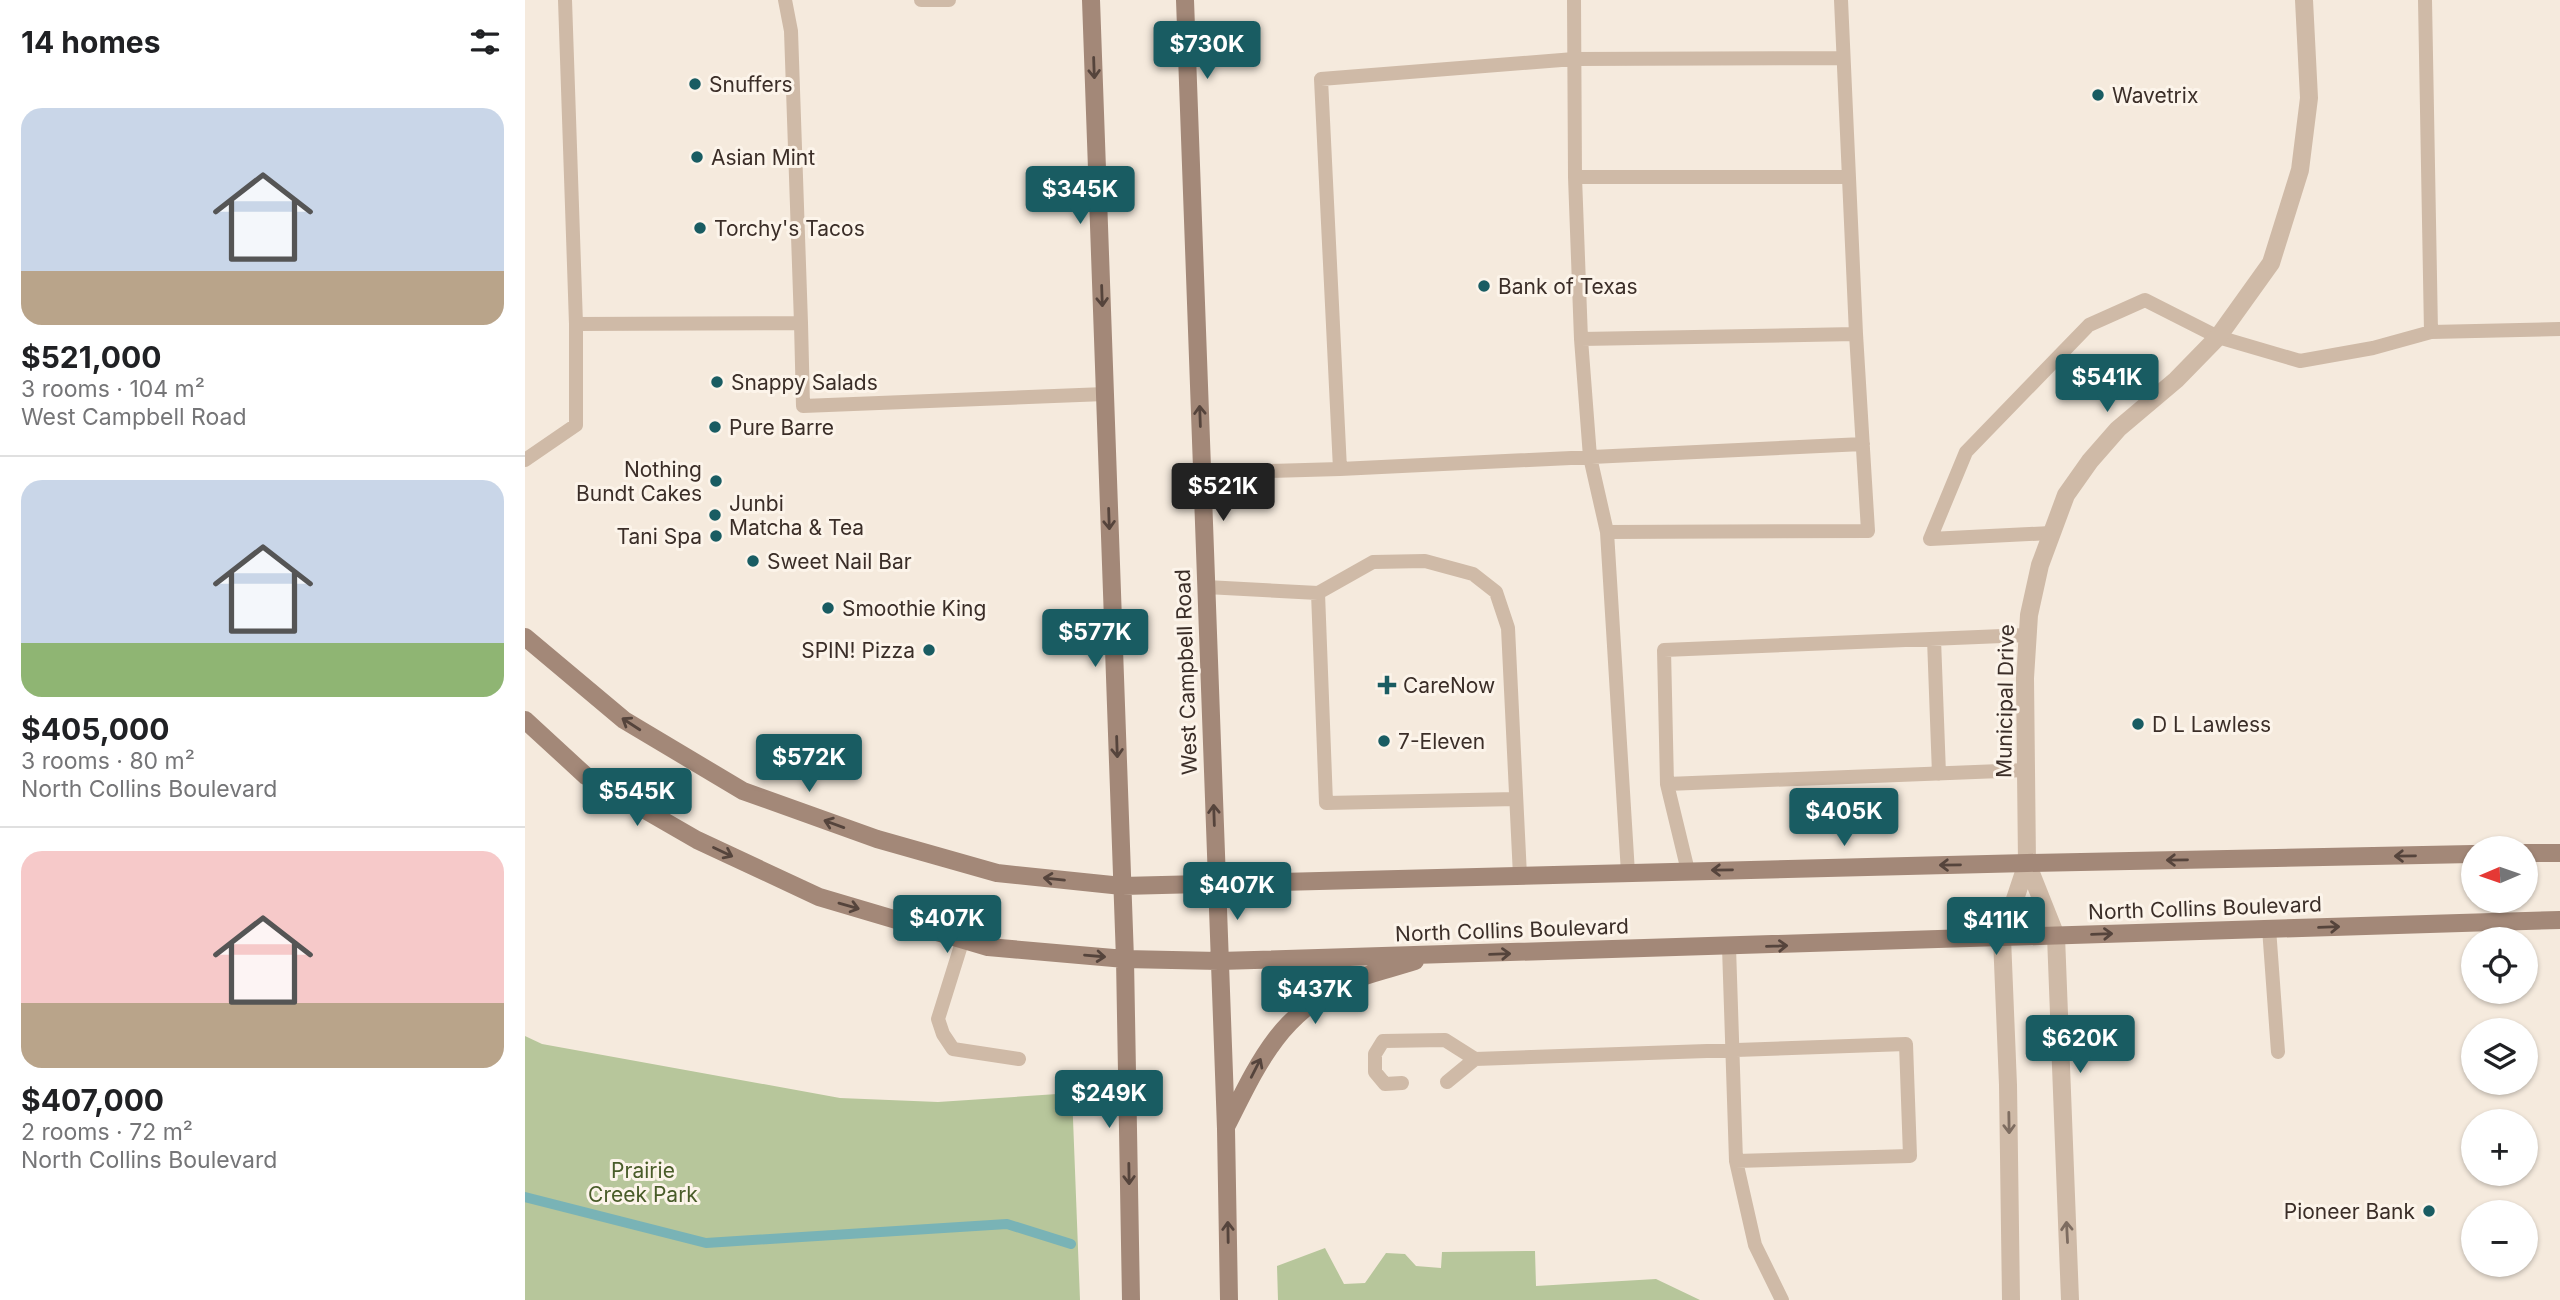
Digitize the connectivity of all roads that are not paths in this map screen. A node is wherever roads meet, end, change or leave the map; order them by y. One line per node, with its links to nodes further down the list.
1 (565, 0): 16 (lane)
2 (785, 0): 15 (lane)
3 (921, 0): 4 (lane)
4 (949, 0)
5 (1091, 0): 22 (main road, one-way to 22)
6 (1185, 0): 27 (main road, West Campbell Road, one-way to 6)
7 (1574, 0): 12 (lane)
8 (1841, 0): 11 (lane)
9 (2304, 0): 20 (street, Municipal Drive)
10 (2424, 0): 18 (lane)
11 (1843, 58): 12 (lane); 14 (lane)
12 (1574, 59): 13 (lane); 26 (lane)
13 (1575, 177): 14 (lane); 21 (lane)
14 (1849, 177): 19 (lane)
15 (801, 323): 16 (lane); 22 (lane)
16 (576, 324): 25 (lane)
17 (2560, 329): 18 (lane)
18 (2431, 332): 20 (lane)
19 (1856, 334): 21 (lane); 23 (lane)
20 (2218, 337): 29 (street, Municipal Drive); 29 (lane)
21 (1581, 339): 24 (lane)
22 (1105, 394): 48 (main road, one-way to 48)
23 (1863, 444): 24 (lane); 28 (lane)
24 (1590, 457): 26 (lane); 28 (lane)
25 (525, 460)
26 (1341, 470): 27 (lane)
27 (1202, 473): 30 (main road, West Campbell Road)
28 (1607, 532): 45 (lane)
29 (2052, 533): 32 (street, Municipal Drive)
30 (1206, 587): 31 (lane); 47 (main road, West Campbell Road, one-way to 30)
31 (1318, 593): 39 (lane); 39 (lane)
32 (2027, 635): 34 (lane); 36 (street, Municipal Drive)
33 (525, 637): 48 (main road, one-way to 33)
34 (1934, 639): 37 (lane); 38 (lane)
35 (525, 720): 53 (main road, North Collins Boulevard, one-way to 53)
36 (2026, 770): 37 (lane); 43 (street, Municipal Drive)
37 (1938, 774): 38 (lane)
38 (1667, 783): 44 (lane)
39 (1516, 800): 46 (lane)
40 (2538, 853): 41 (main road)
41 (2560, 853)
42 (2461, 854): 43 (main road, one-way to 43)
43 (2027, 863): 44 (main road, one-way to 44); 51 (street, Municipal Drive); 52 (street, Municipal Drive)
44 (1688, 871): 45 (main road)
45 (1628, 873): 46 (main road)
46 (1520, 876): 47 (main road)
47 (1216, 883): 48 (main road); 57 (main road, West Campbell Road)
48 (1122, 886): 56 (main road)
49 (2560, 920): 50 (main road, North Collins Boulevard, one-way to 49)
50 (2269, 928): 51 (main road, North Collins Boulevard, one-way to 50); 59 (lane)
51 (2056, 936): 52 (main road, North Collins Boulevard); 70 (street, Municipal Drive, one-way to 51)
52 (2002, 938): 54 (main road, North Collins Boulevard, one-way to 52); 69 (street, Municipal Drive, one-way to 69)
53 (963, 939): 56 (main road, North Collins Boulevard, one-way to 56); 60 (lane)
54 (1729, 947): 55 (main road, North Collins Boulevard, one-way to 54); 58 (lane)
55 (1432, 955): 57 (main road, North Collins Boulevard); 64 (main road, one-way to 55)
56 (1125, 959): 57 (main road, North Collins Boulevard); 66 (main road, one-way to 66)
57 (1219, 961): 64 (main road, West Campbell Road)
58 (1732, 1050): 61 (lane); 65 (lane); 65 (lane)
59 (2277, 1052)
60 (1019, 1059)
61 (1475, 1059): 62 (lane); 63 (lane)
62 (1447, 1082)
63 (1402, 1083)
64 (1226, 1129): 67 (main road, West Campbell Road, one-way to 64)
65 (1736, 1161): 68 (lane)
66 (1131, 1300)
67 (1229, 1300)
68 (1782, 1300)
69 (2011, 1300)
70 (2070, 1300)

